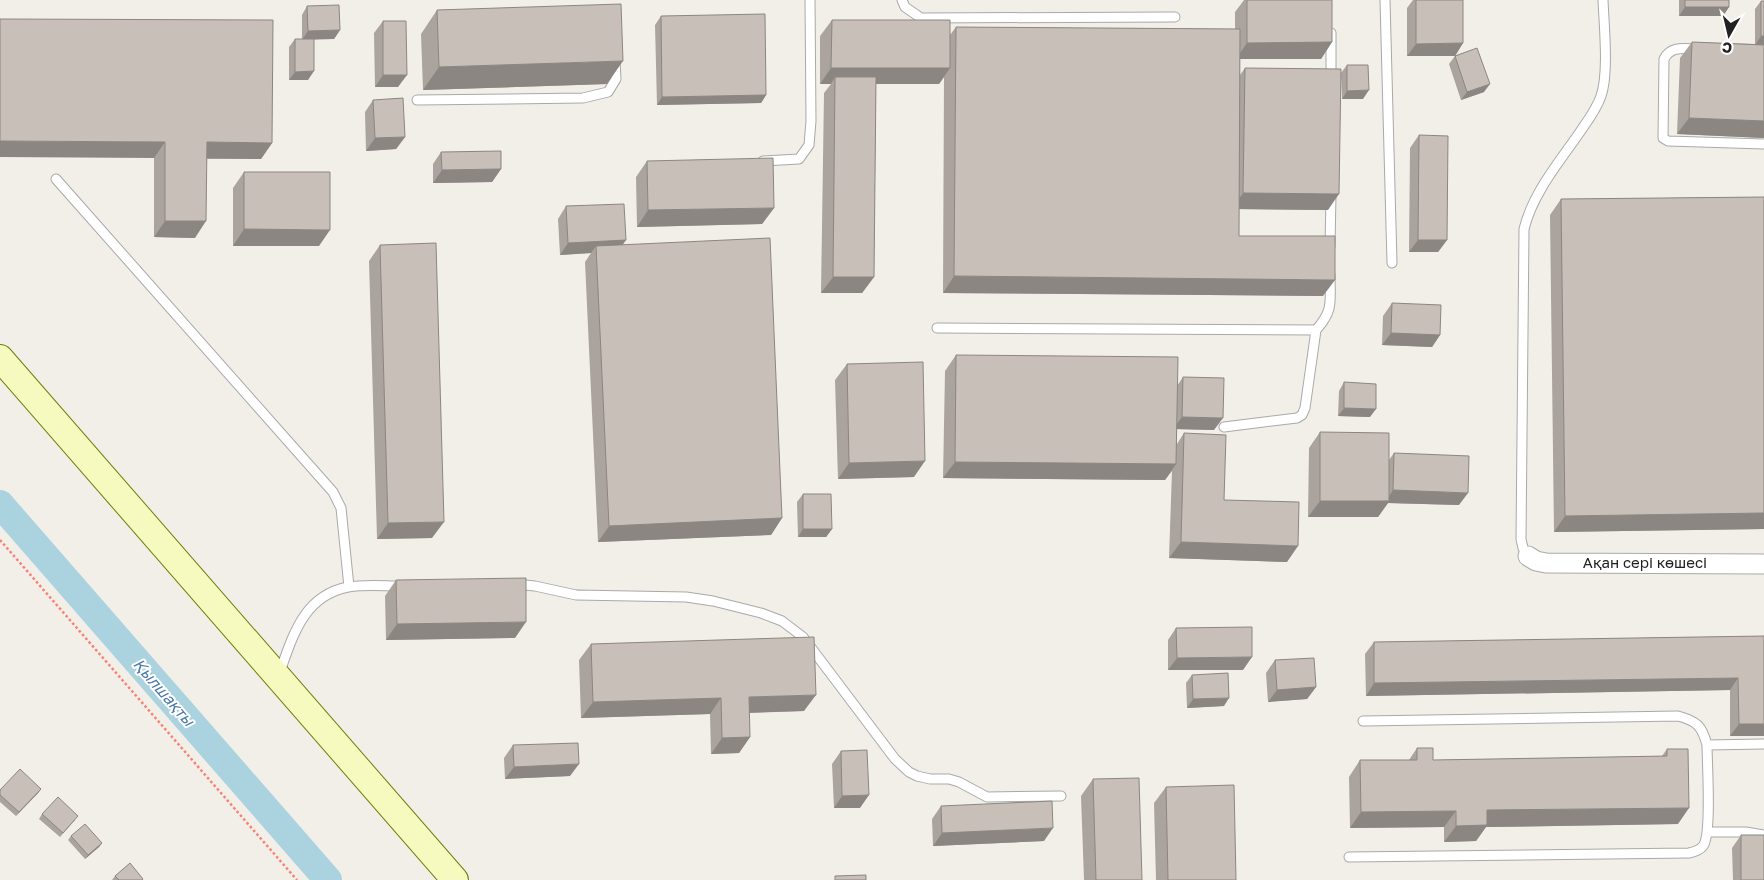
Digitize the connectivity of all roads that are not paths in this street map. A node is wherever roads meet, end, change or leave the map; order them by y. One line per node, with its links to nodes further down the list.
1 (810, 0): 12 (lane)
2 (902, 0): 5 (lane)
3 (1385, 0): 16 (lane)
4 (1603, 0): 22 (lane)
5 (1175, 17)
6 (1331, 20): 9 (lane)
7 (615, 49): 10 (lane)
8 (1705, 49): 11 (lane)
9 (1331, 89)
10 (417, 100)
11 (1764, 144)
12 (750, 162)
13 (56, 178): 26 (lane)
14 (1331, 187): 15 (lane)
15 (1330, 256)
16 (1392, 263)
17 (1330, 266): 19 (lane)
18 (937, 328): 19 (lane)
19 (1316, 330): 21 (lane)
20 (0, 358): 27 (street)
21 (1224, 427)
22 (1528, 556): 23 (street, Ақан сері көшесі)
23 (1764, 564)
24 (509, 584): 31 (lane)
25 (409, 586): 26 (lane)
26 (349, 587): 27 (lane)
27 (278, 676): 35 (street)
28 (1363, 720): 30 (lane)
29 (1764, 744): 30 (lane)
30 (1707, 745): 32 (lane)
31 (1061, 796)
32 (1708, 832): 33 (lane); 34 (lane)
33 (1764, 835)
34 (1349, 857)
35 (455, 880)

